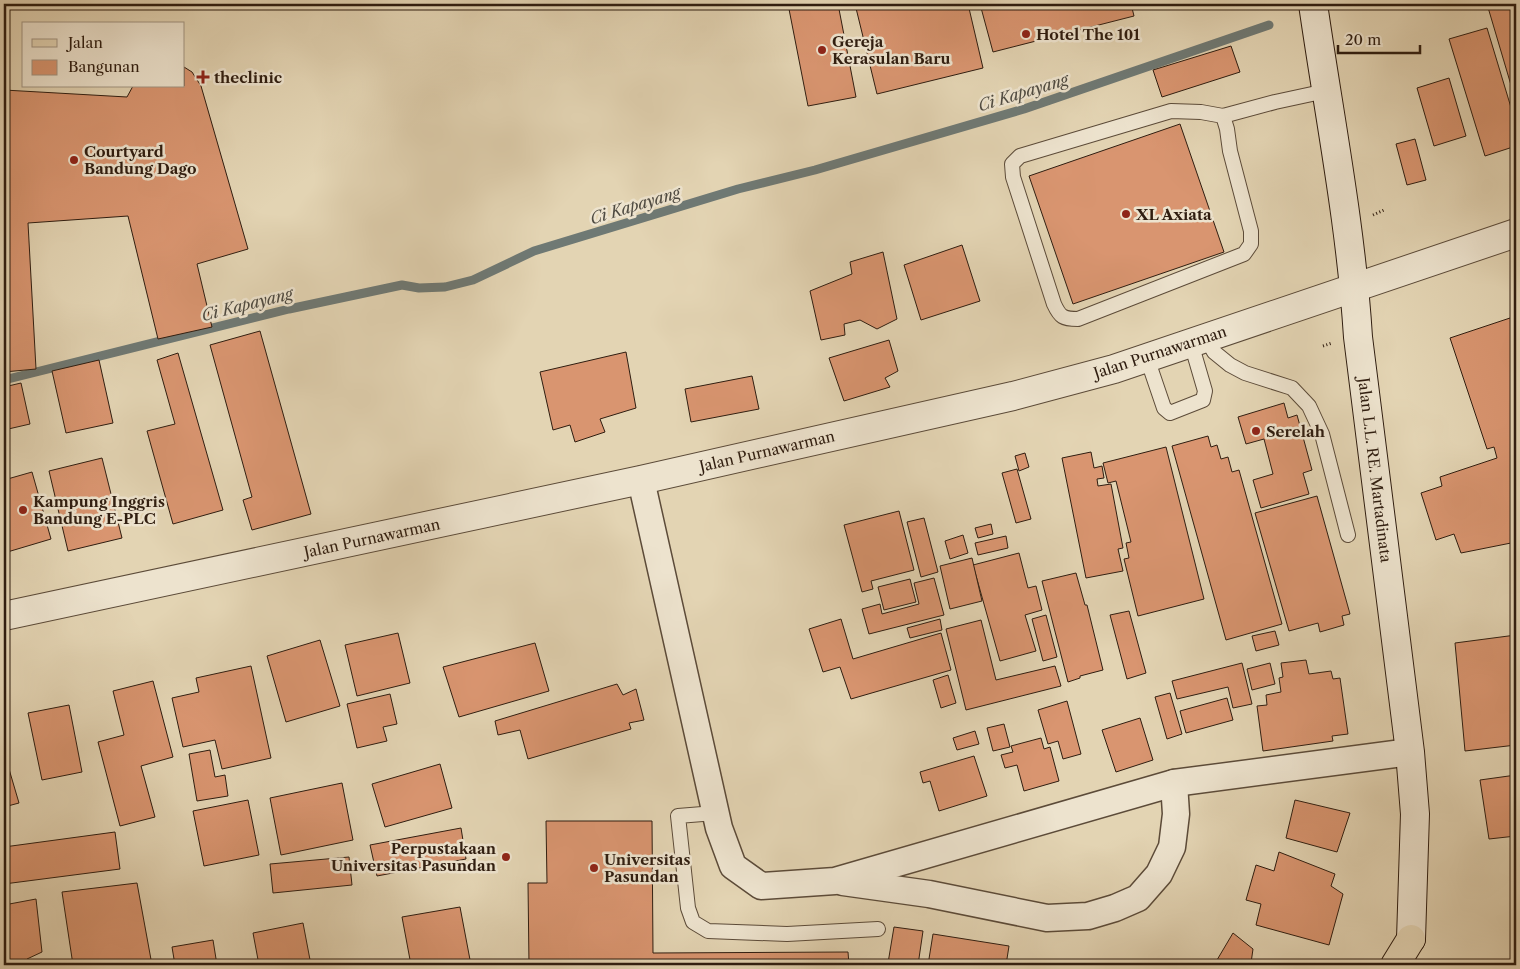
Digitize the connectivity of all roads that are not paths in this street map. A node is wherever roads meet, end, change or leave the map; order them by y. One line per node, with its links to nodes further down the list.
1 (1313, 4): 2 (street, Jalan L.L. RE. Martadinata)
2 (1326, 91): 3 (lane); 5 (street, Jalan L.L. RE. Martadinata)
3 (1223, 116): 3 (lane)
4 (1516, 233): 5 (street, Jalan Purnawarman)
5 (1355, 287): 6 (street, Jalan Purnawarman); 11 (street, Jalan L.L. RE. Martadinata)
6 (1198, 340): 7 (street, Jalan Purnawarman); 7 (lane); 9 (lane)
7 (1147, 358): 8 (street, Jalan Purnawarman)
8 (641, 480): 10 (street, Jalan Purnawarman); 13 (street)
9 (1348, 535)
10 (4, 616)
11 (1410, 752): 12 (street); 16 (street, Jalan L.L. RE. Martadinata)
12 (1174, 783): 14 (street); 14 (street)
13 (715, 813): 14 (street); 15 (lane)
14 (835, 880)
15 (878, 929)
16 (1411, 939): 17 (main road); 18 (main road)
17 (1395, 965)
18 (1422, 965)

